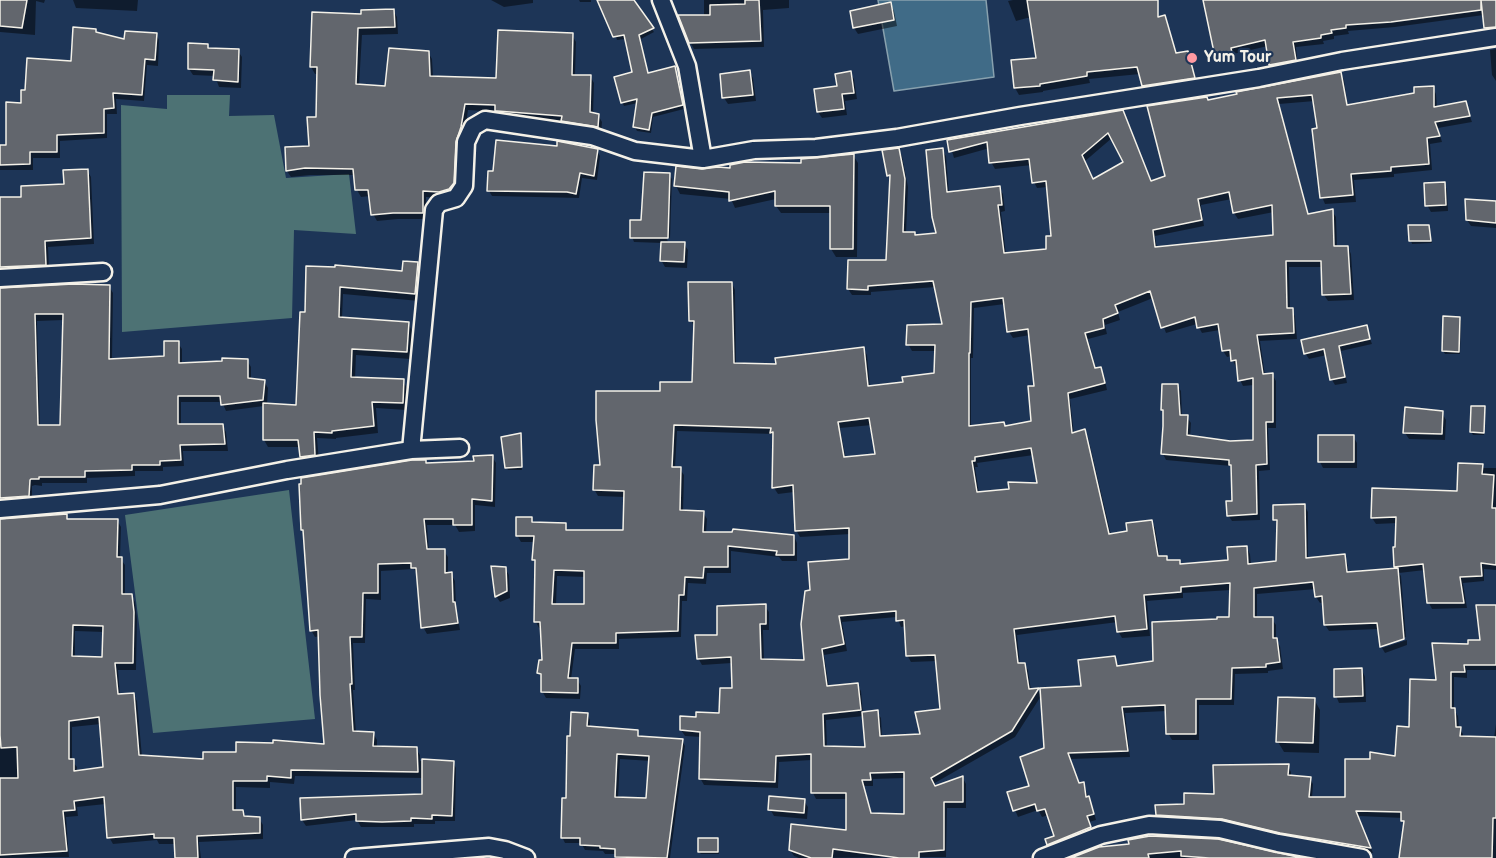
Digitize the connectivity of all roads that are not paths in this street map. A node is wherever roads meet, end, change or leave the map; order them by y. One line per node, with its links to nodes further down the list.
1 (661, 0): 3 (street)
2 (1496, 37): 3 (street)
3 (703, 159): 7 (street)
4 (104, 272): 5 (street)
5 (0, 278)
6 (460, 448): 7 (street)
7 (411, 450): 8 (street)
8 (0, 509)
9 (354, 858): 10 (street)
10 (526, 858)
11 (1042, 858): 12 (street)
12 (1362, 858)

